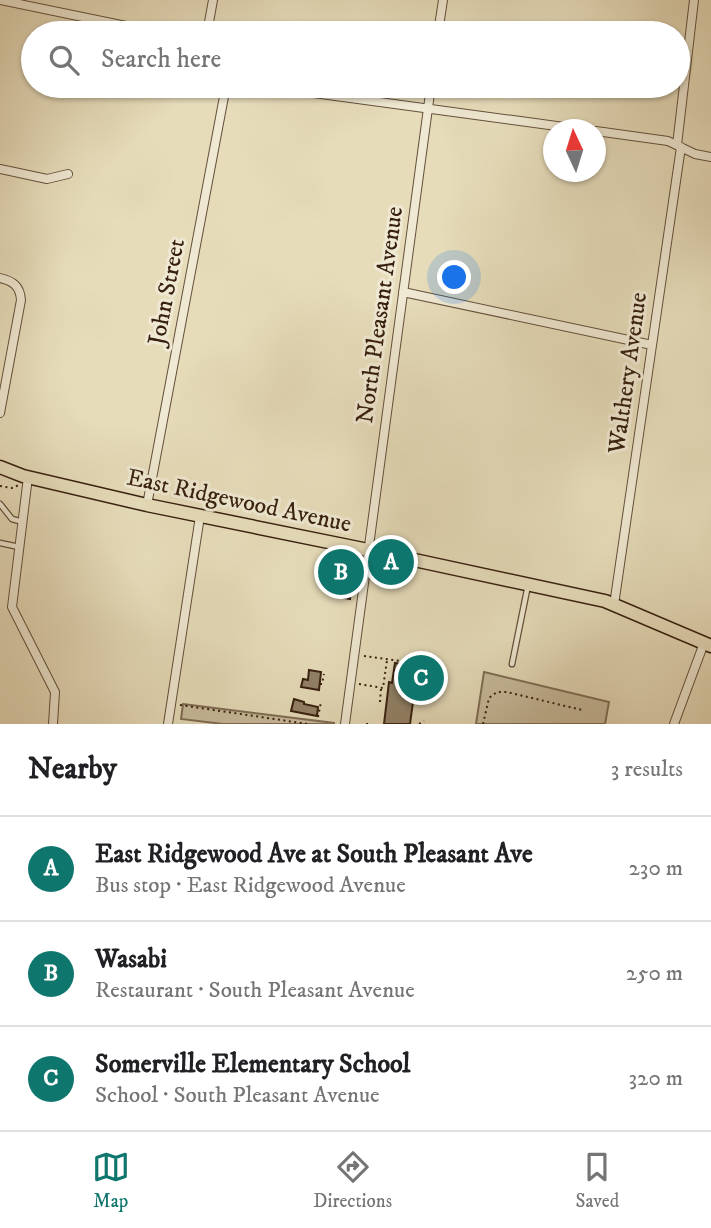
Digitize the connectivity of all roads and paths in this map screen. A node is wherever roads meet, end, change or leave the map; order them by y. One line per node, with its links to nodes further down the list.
1 (0, 0): 5 (street)
2 (213, 0): 6 (street)
3 (443, 0): 7 (street)
4 (694, 0): 8 (street, Walthery Avenue)
5 (101, 21)
6 (209, 21)
7 (440, 21)
8 (690, 39)
9 (224, 98): 28 (street, John Street)
10 (353, 98): 13 (street)
11 (429, 98): 13 (street, North Pleasant Avenue)
12 (684, 98): 16 (street, Walthery Avenue)
13 (428, 108): 14 (street); 21 (street, North Pleasant Avenue)
14 (543, 124)
15 (606, 132): 16 (street)
16 (679, 146): 17 (street); 22 (street, Walthery Avenue)
17 (711, 157)
18 (0, 169): 19 (street)
19 (68, 174)
20 (0, 278): 23 (street)
21 (403, 292): 22 (street); 33 (street, North Pleasant Avenue)
22 (652, 345): 35 (street, Walthery Avenue)
23 (0, 413)
24 (0, 467): 25 (main road, East Ridgewood Avenue)
25 (24, 481): 26 (path); 28 (main road, East Ridgewood Avenue); 30 (street)
26 (0, 486)
27 (0, 504): 30 (lane)
28 (147, 505): 29 (main road, East Ridgewood Avenue)
29 (200, 516): 33 (main road, East Ridgewood Avenue); 52 (street)
30 (23, 522): 32 (street)
31 (0, 543): 32 (lane)
32 (19, 547): 51 (street)
33 (368, 550): 34 (main road, East Ridgewood Avenue); 54 (street, North Pleasant Avenue)
34 (528, 584): 35 (main road, East Ridgewood Avenue); 39 (lane)
35 (614, 605): 36 (main road, East Ridgewood Avenue)
36 (709, 643): 59 (street)
37 (363, 656): 38 (path)
38 (387, 659): 40 (path); 44 (path)
39 (512, 664)
40 (417, 666)
41 (324, 674): 42 (path)
42 (320, 684)
43 (359, 684): 44 (path)
44 (381, 688): 46 (path)
45 (321, 702): 49 (path)
46 (380, 702)
47 (180, 705): 53 (path)
48 (582, 710): 58 (path)
49 (318, 717)
50 (424, 721): 57 (path)
51 (53, 724)
52 (168, 724)
53 (307, 724)
54 (345, 724)
55 (366, 724): 56 (path)
56 (370, 724)
57 (419, 724)
58 (484, 724)
59 (674, 724)

